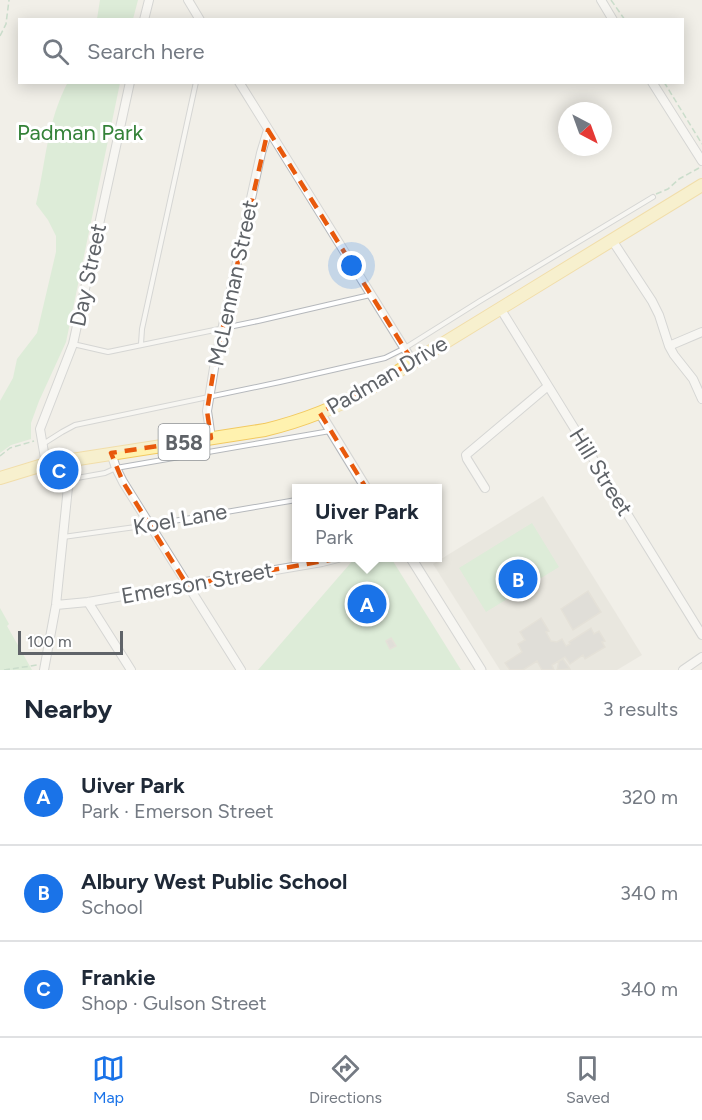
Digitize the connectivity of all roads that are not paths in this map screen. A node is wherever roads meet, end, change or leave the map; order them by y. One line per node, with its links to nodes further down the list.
1 (149, 0): 4 (street)
2 (188, 0): 5 (street)
3 (601, 0): 6 (street)
4 (144, 18)
5 (199, 18)
6 (612, 18)
7 (130, 84): 20 (street, Day Street)
8 (196, 84): 21 (lane)
9 (240, 84): 11 (street)
10 (653, 84): 12 (street)
11 (268, 130): 16 (street); 18 (street, McLennan Street)
12 (700, 165)
13 (702, 185): 15 (main road, Padman Drive / B58)
14 (653, 197): 23 (lane)
15 (612, 240): 17 (main road, Padman Drive / B58); 22 (street)
16 (371, 295): 18 (lane); 23 (street)
17 (500, 308): 24 (main road, Padman Drive / B58); 25 (street, Hill Street)
18 (223, 328): 21 (lane); 26 (street, McLennan Street)
19 (702, 332): 22 (street)
20 (73, 344): 21 (lane); 31 (street, Day Street)
21 (141, 344)
22 (669, 346): 27 (street)
23 (405, 348): 24 (street); 26 (lane)
24 (413, 362): 28 (main road, Padman Drive / B58)
25 (548, 386): 38 (street); 47 (street, Hill Street)
26 (209, 397): 30 (street, McLennan Street); 31 (lane)
27 (702, 399)
28 (320, 413): 29 (street); 30 (main road, Padman Drive / B58)
29 (330, 431): 34 (lane); 36 (street)
30 (211, 438): 32 (main road, Padman Drive / B58)
31 (42, 442): 33 (street, Day Street)
32 (111, 453): 33 (main road, Padman Drive / B58); 34 (street)
33 (46, 464): 35 (main road, Padman Drive / B58); 37 (street)
34 (116, 468): 37 (lane); 40 (street)
35 (0, 478)
36 (363, 484)
37 (68, 488): 41 (street)
38 (485, 488)
39 (292, 501): 40 (lane, Koel Lane)
40 (150, 525): 41 (lane, Koel Lane); 44 (street)
41 (63, 537): 46 (street)
42 (322, 562): 44 (street, Emerson Street)
43 (414, 562): 52 (street)
44 (187, 585): 45 (street, Emerson Street); 51 (street)
45 (88, 602): 46 (street, Emerson Street); 50 (street)
46 (56, 605): 49 (street)
47 (702, 635)
48 (702, 657): 53 (street)
49 (44, 668)
50 (131, 670)
51 (241, 670)
52 (481, 670)
53 (683, 670)

